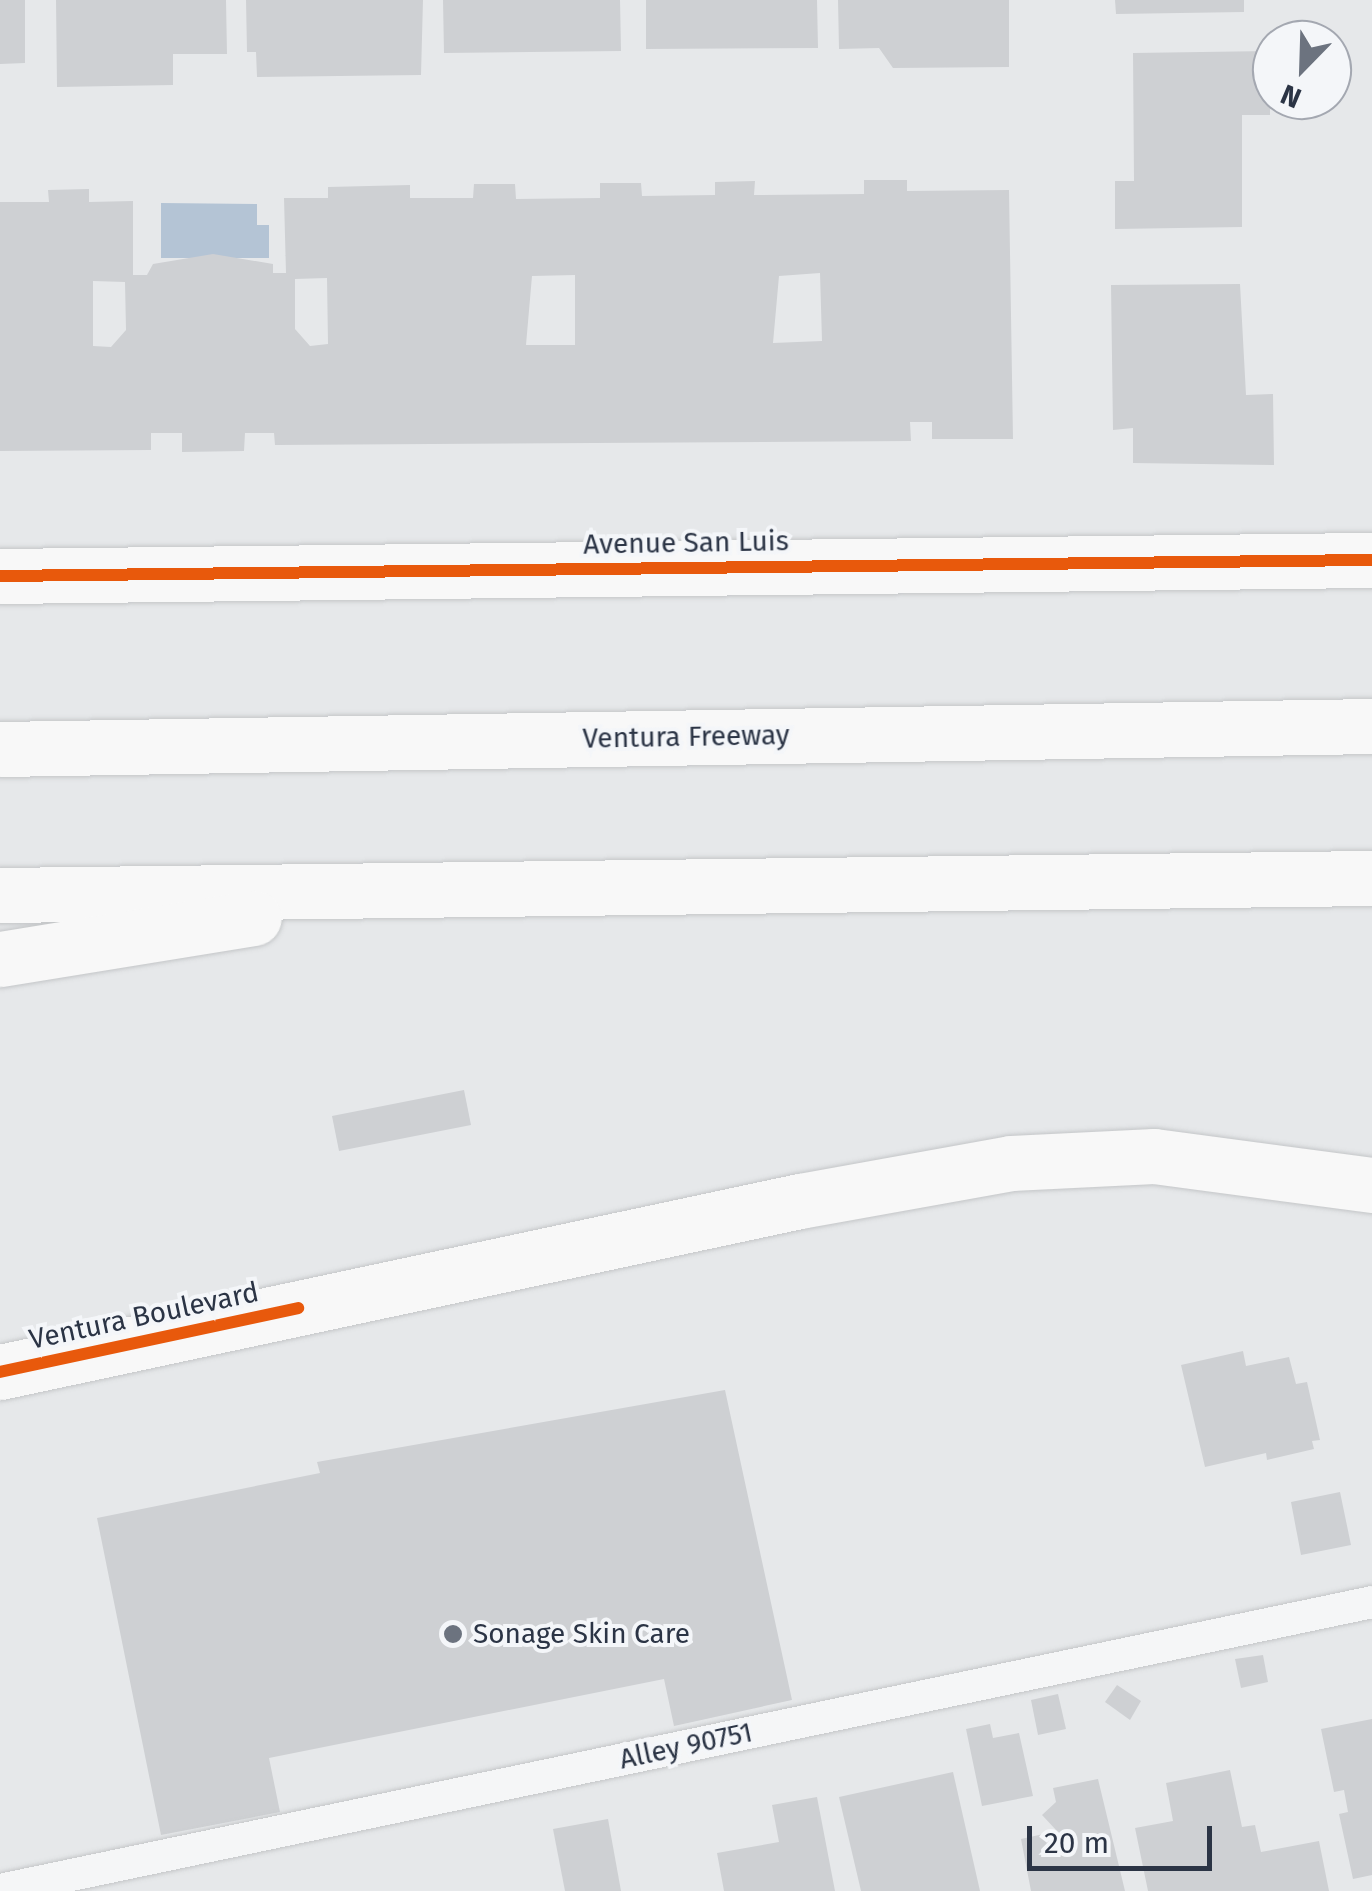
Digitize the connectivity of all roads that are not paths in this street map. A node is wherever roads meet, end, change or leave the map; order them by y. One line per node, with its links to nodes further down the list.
1 (1372, 560): 2 (main road, Avenue San Luis)
2 (0, 576)
3 (1372, 726): 4 (main road, Ventura Freeway)
4 (0, 748)
5 (1372, 878): 6 (main road)
6 (448, 887): 7 (main road); 8 (main road)
7 (0, 894)
8 (0, 958)
9 (1372, 1185): 10 (main road, Ventura Boulevard)
10 (0, 1372)
11 (1372, 1602): 12 (lane, Alley 90751)
12 (0, 1890)

